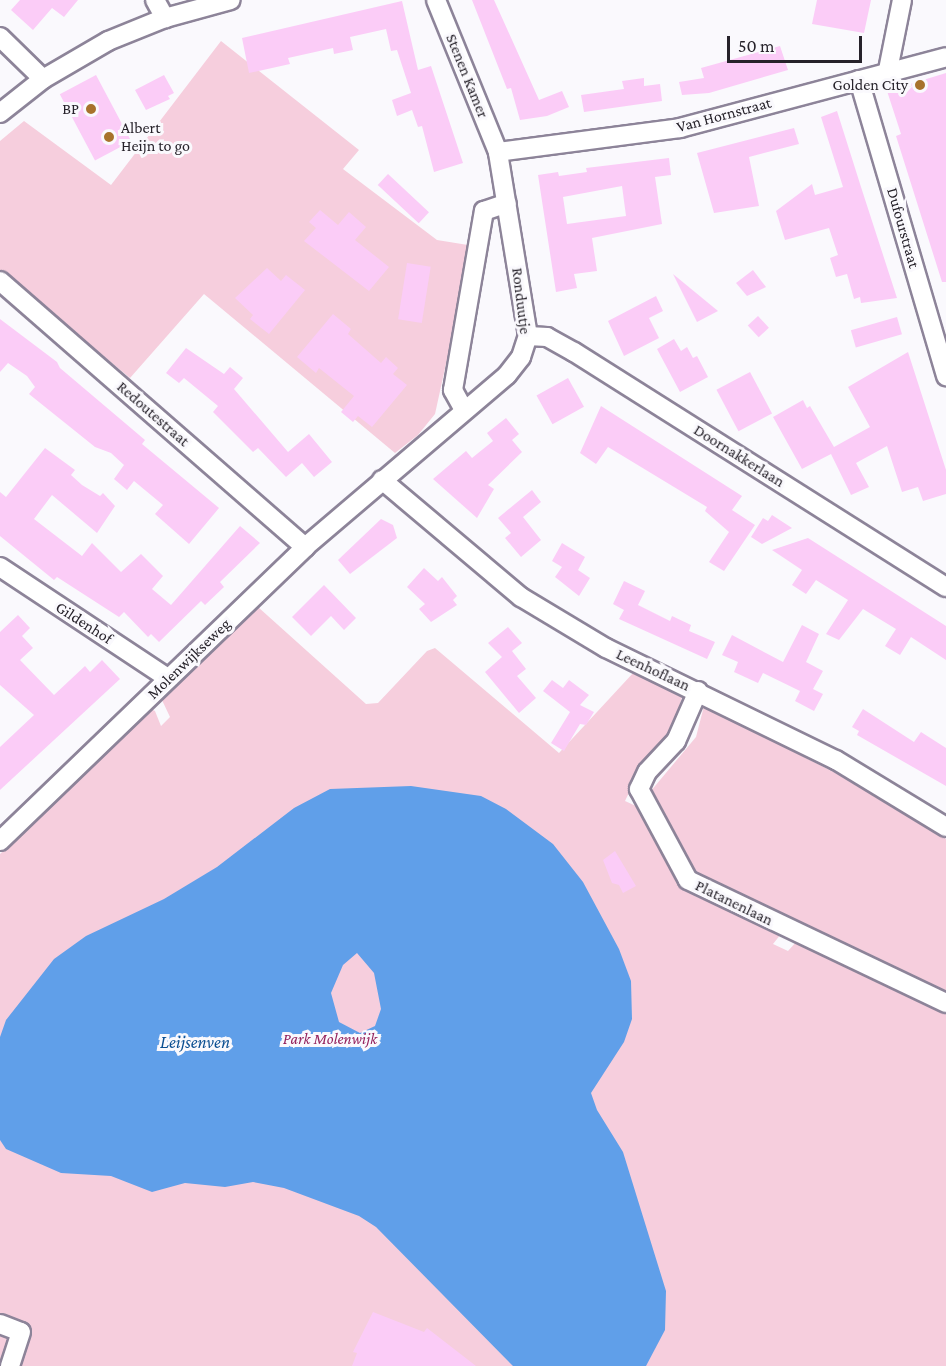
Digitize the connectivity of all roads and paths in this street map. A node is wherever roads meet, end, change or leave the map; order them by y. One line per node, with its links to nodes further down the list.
1 (155, 0): 5 (street)
2 (231, 0): 5 (street)
3 (436, 0): 12 (street, Stenen Kamer)
4 (902, 0): 8 (street)
5 (165, 18): 9 (street)
6 (0, 37): 9 (street)
7 (946, 57): 8 (street, Van Hornstraat)
8 (888, 70): 10 (street, Van Hornstraat)
9 (43, 79): 11 (street)
10 (859, 80): 12 (street, Van Hornstraat); 16 (street, Dufourstraat)
11 (0, 113)
12 (498, 152): 13 (street, Ronduutje)
13 (507, 203): 15 (street, Ronduutje); 17 (street)
14 (0, 281): 19 (street, Redoutestraat)
15 (528, 336): 17 (street, Ronduutje); 21 (street, Doornakkerlaan)
16 (946, 376)
17 (464, 410): 18 (street, Ronduutje)
18 (382, 480): 19 (street, Molenwijkseweg); 23 (street, Leenhoflaan)
19 (305, 547): 22 (street, Molenwijkseweg)
20 (3, 575): 22 (street, Gildenhof)
21 (946, 587)
22 (168, 678): 25 (street, Molenwijkseweg)
23 (698, 691): 24 (street, Leenhoflaan); 26 (street, Platanenlaan)
24 (946, 828)
25 (0, 842)
26 (946, 1003)
27 (0, 1324): 28 (street)
28 (10, 1366)

